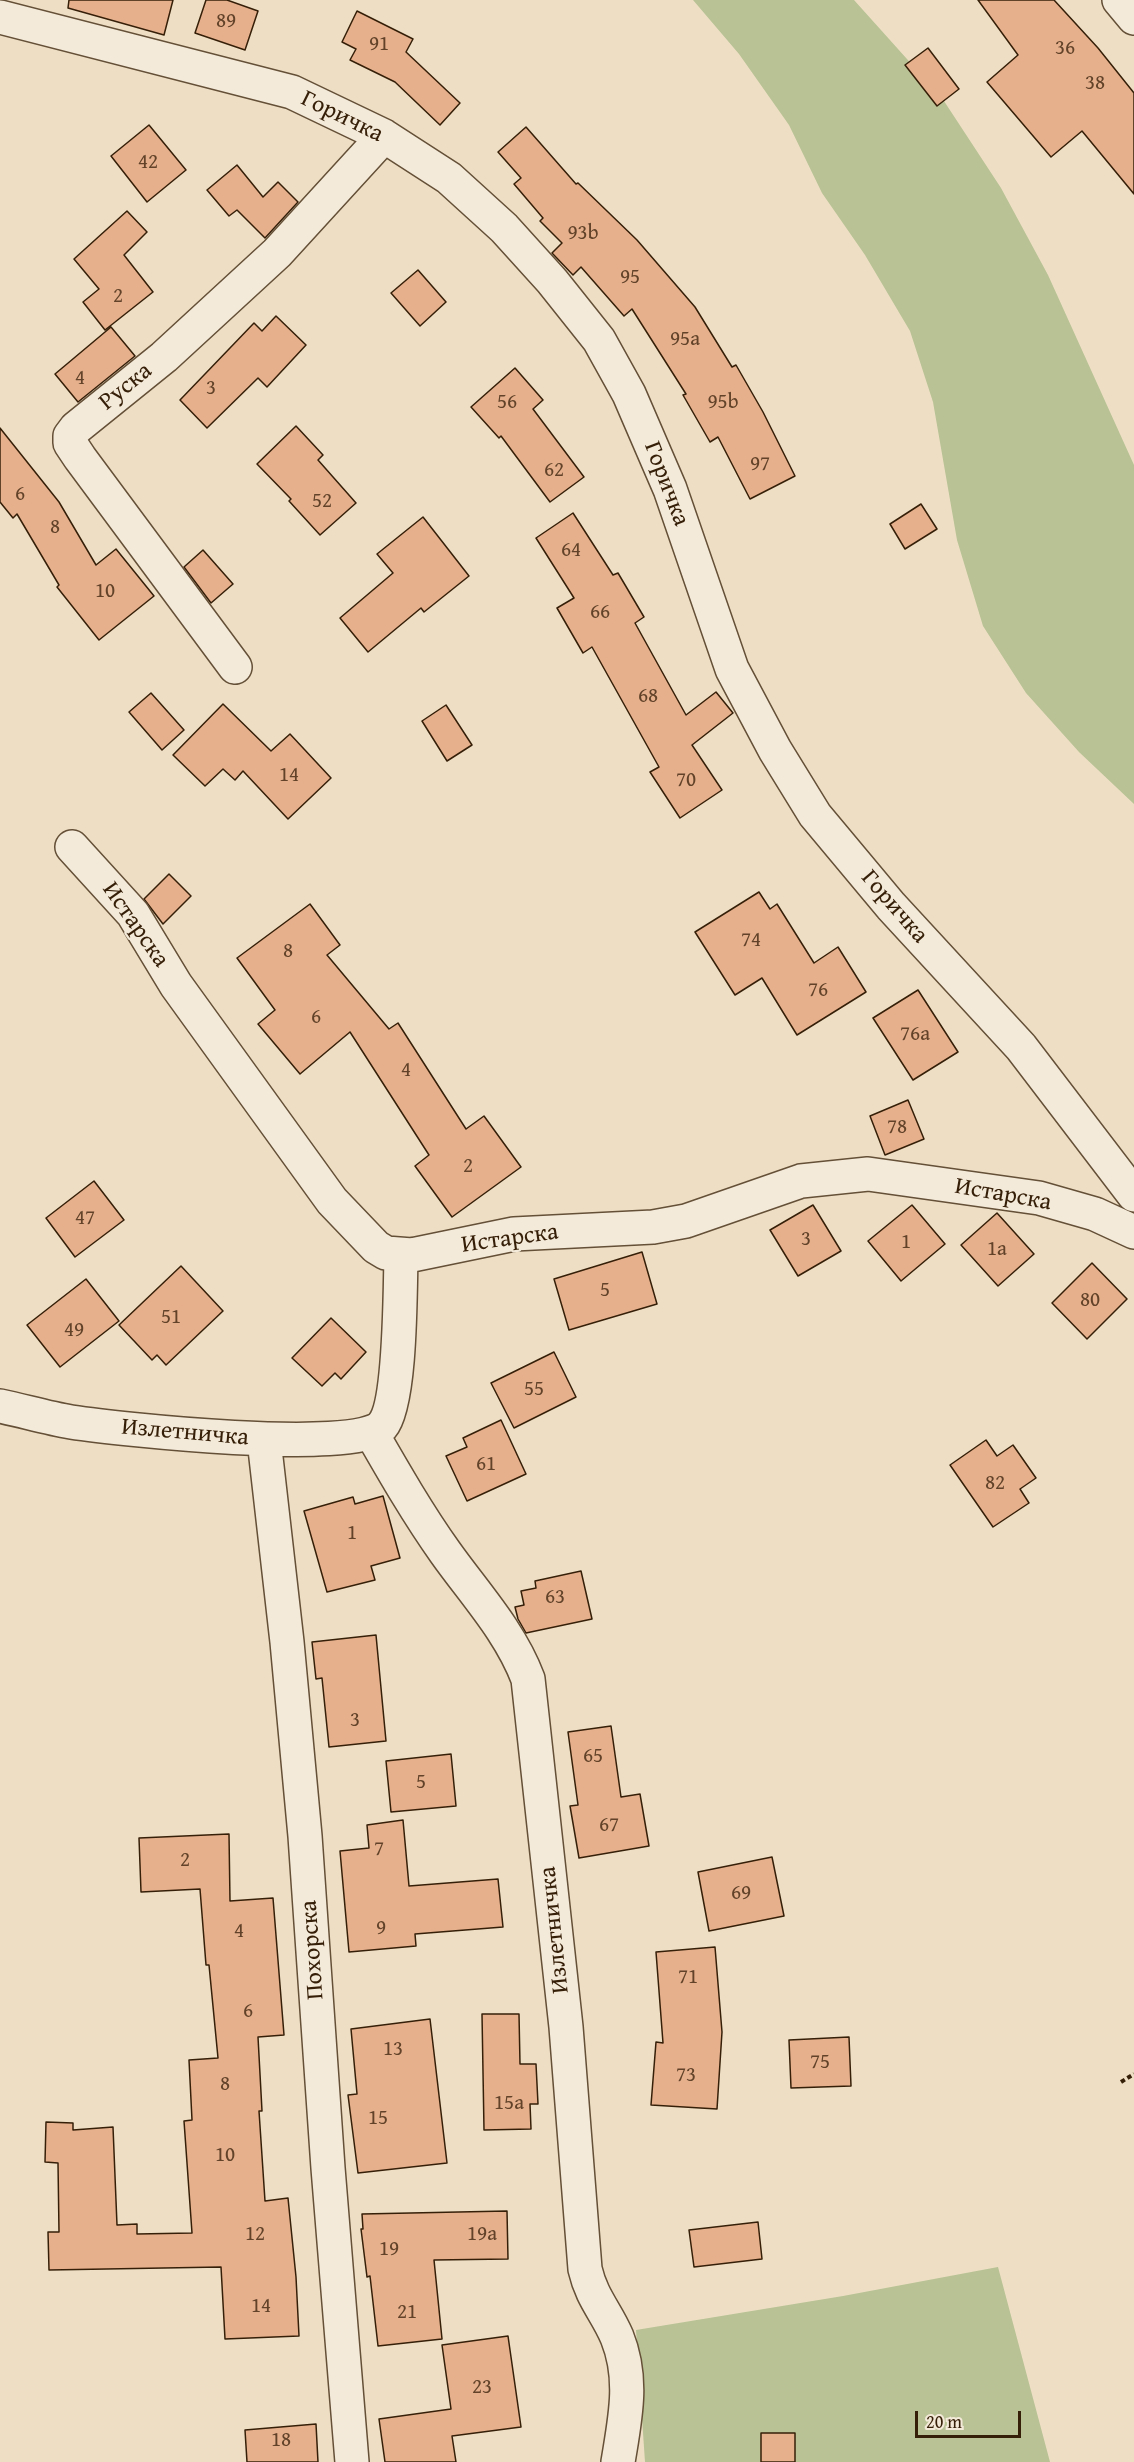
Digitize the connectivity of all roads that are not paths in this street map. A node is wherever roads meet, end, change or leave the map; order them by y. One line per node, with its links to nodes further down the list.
1 (1119, 0): 3 (street)
2 (0, 17): 4 (street, Горичка)
3 (1134, 18)
4 (384, 136): 5 (street, Руска); 7 (street, Горичка)
5 (235, 667)
6 (72, 847): 9 (street, Истарска)
7 (1134, 1195)
8 (1134, 1232): 9 (street, Истарска)
9 (401, 1256): 11 (street)
10 (0, 1406): 12 (street, Излетничка)
11 (372, 1434): 12 (street, Излетничка); 14 (street, Излетничка)
12 (264, 1440): 13 (street, Похорска)
13 (352, 2462)
14 (618, 2462)

